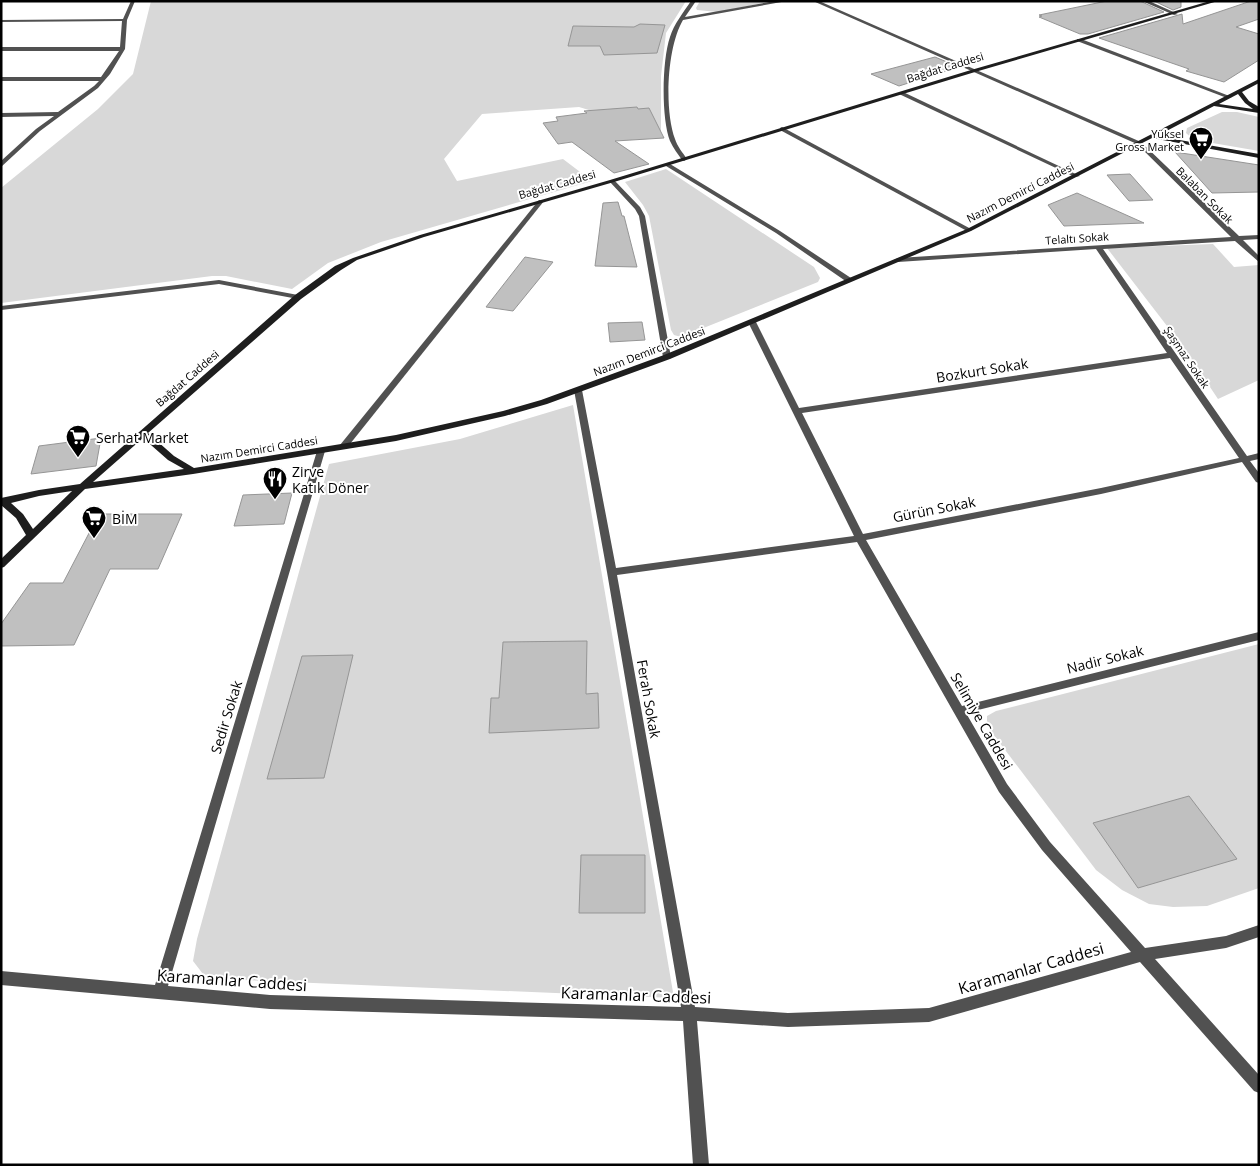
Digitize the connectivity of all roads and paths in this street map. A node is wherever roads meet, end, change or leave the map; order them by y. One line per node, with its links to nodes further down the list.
1 (133, 1): 10 (street)
2 (694, 1): 8 (street)
3 (785, 1): 8 (street)
4 (815, 1): 14 (street)
5 (1144, 1): 7 (street)
6 (1216, 1): 7 (main road, Bağdat Caddesi)
7 (1176, 14): 11 (main road, Bağdat Caddesi)
8 (682, 19): 31 (street)
9 (1, 20): 10 (street)
10 (125, 20): 13 (street)
11 (1079, 40): 14 (main road, Bağdat Caddesi); 20 (street)
12 (1, 49): 13 (street)
13 (122, 49): 15 (street)
14 (973, 71): 19 (main road, Bağdat Caddesi); 27 (street)
15 (103, 79): 16 (street); 23 (street)
16 (1, 80)
17 (1259, 82): 18 (main road, Nazım Demirci Caddesi)
18 (1239, 92): 20 (main road, Nazım Demirci Caddesi); 22 (main road)
19 (901, 94): 25 (main road, Bağdat Caddesi); 34 (street)
20 (1229, 97): 21 (main road, Nazım Demirci Caddesi)
21 (1214, 105): 22 (main road); 26 (main road, Nazım Demirci Caddesi)
22 (1259, 110)
23 (60, 114): 24 (street); 29 (street)
24 (1, 115)
25 (782, 129): 31 (main road, Bağdat Caddesi); 37 (street)
26 (1153, 137): 27 (main road, Nazım Demirci Caddesi); 30 (main road)
27 (1139, 143): 34 (main road, Nazım Demirci Caddesi); 39 (street, Balaban Sokak)
28 (1, 153): 29 (street)
29 (13, 153): 33 (street)
30 (1259, 156)
31 (684, 159): 32 (main road, Bağdat Caddesi)
32 (668, 164): 35 (main road, Bağdat Caddesi); 43 (street)
33 (1, 165)
34 (1077, 176): 37 (main road, Nazım Demirci Caddesi)
35 (612, 181): 36 (main road, Bağdat Caddesi); 48 (street)
36 (541, 201): 44 (main road, Bağdat Caddesi); 52 (street)
37 (969, 230): 41 (main road, Nazım Demirci Caddesi)
38 (1259, 237): 39 (street, Telaltı Sokak)
39 (1235, 238): 40 (street, Telaltı Sokak); 42 (street, Balaban Sokak)
40 (1098, 247): 41 (street, Telaltı Sokak); 47 (street, Şaşmaz Sokak)
41 (898, 260): 43 (main road, Nazım Demirci Caddesi)
42 (1259, 260)
43 (850, 280): 46 (main road, Nazım Demirci Caddesi)
44 (298, 298): 45 (street); 51 (main road, Bağdat Caddesi)
45 (1, 308)
46 (752, 322): 48 (main road, Nazım Demirci Caddesi); 50 (street, Selimiye Caddesi)
47 (1172, 355): 50 (street, Bozkurt Sokak); 55 (street, Şaşmaz Sokak)
48 (667, 357): 49 (main road, Nazım Demirci Caddesi)
49 (578, 390): 52 (main road, Nazım Demirci Caddesi); 63 (street, Ferah Sokak)
50 (796, 411): 61 (street, Selimiye Caddesi)
51 (143, 434): 56 (main road); 58 (main road, Bağdat Caddesi)
52 (343, 447): 53 (main road, Nazım Demirci Caddesi)
53 (321, 451): 56 (main road, Nazım Demirci Caddesi); 69 (street, Sedir Sokak)
54 (1259, 456): 55 (street, Gürün Sokak)
55 (1244, 460): 57 (street, Şaşmaz Sokak); 61 (street, Gürün Sokak)
56 (194, 471): 58 (main road, Nazım Demirci Caddesi)
57 (1259, 480)
58 (82, 487): 59 (main road, Nazım Demirci Caddesi); 60 (main road, Bağdat Caddesi)
59 (2, 501): 60 (main road)
60 (31, 536): 62 (main road, Bağdat Caddesi)
61 (860, 538): 63 (street, Gürün Sokak); 65 (street, Selimiye Caddesi)
62 (1, 565)
63 (612, 572): 70 (street, Ferah Sokak)
64 (1259, 636): 65 (street, Nadir Sokak)
65 (958, 711): 67 (street, Selimiye Caddesi)
66 (1259, 931): 67 (street, Karamanlar Caddesi)
67 (1142, 955): 70 (street, Karamanlar Caddesi); 71 (street, Selimiye Caddesi)
68 (1, 978): 69 (street, Karamanlar Caddesi)
69 (159, 993): 70 (street, Karamanlar Caddesi)
70 (689, 1014): 72 (street, Ferah Sokak)
71 (1259, 1086)
72 (701, 1165)

